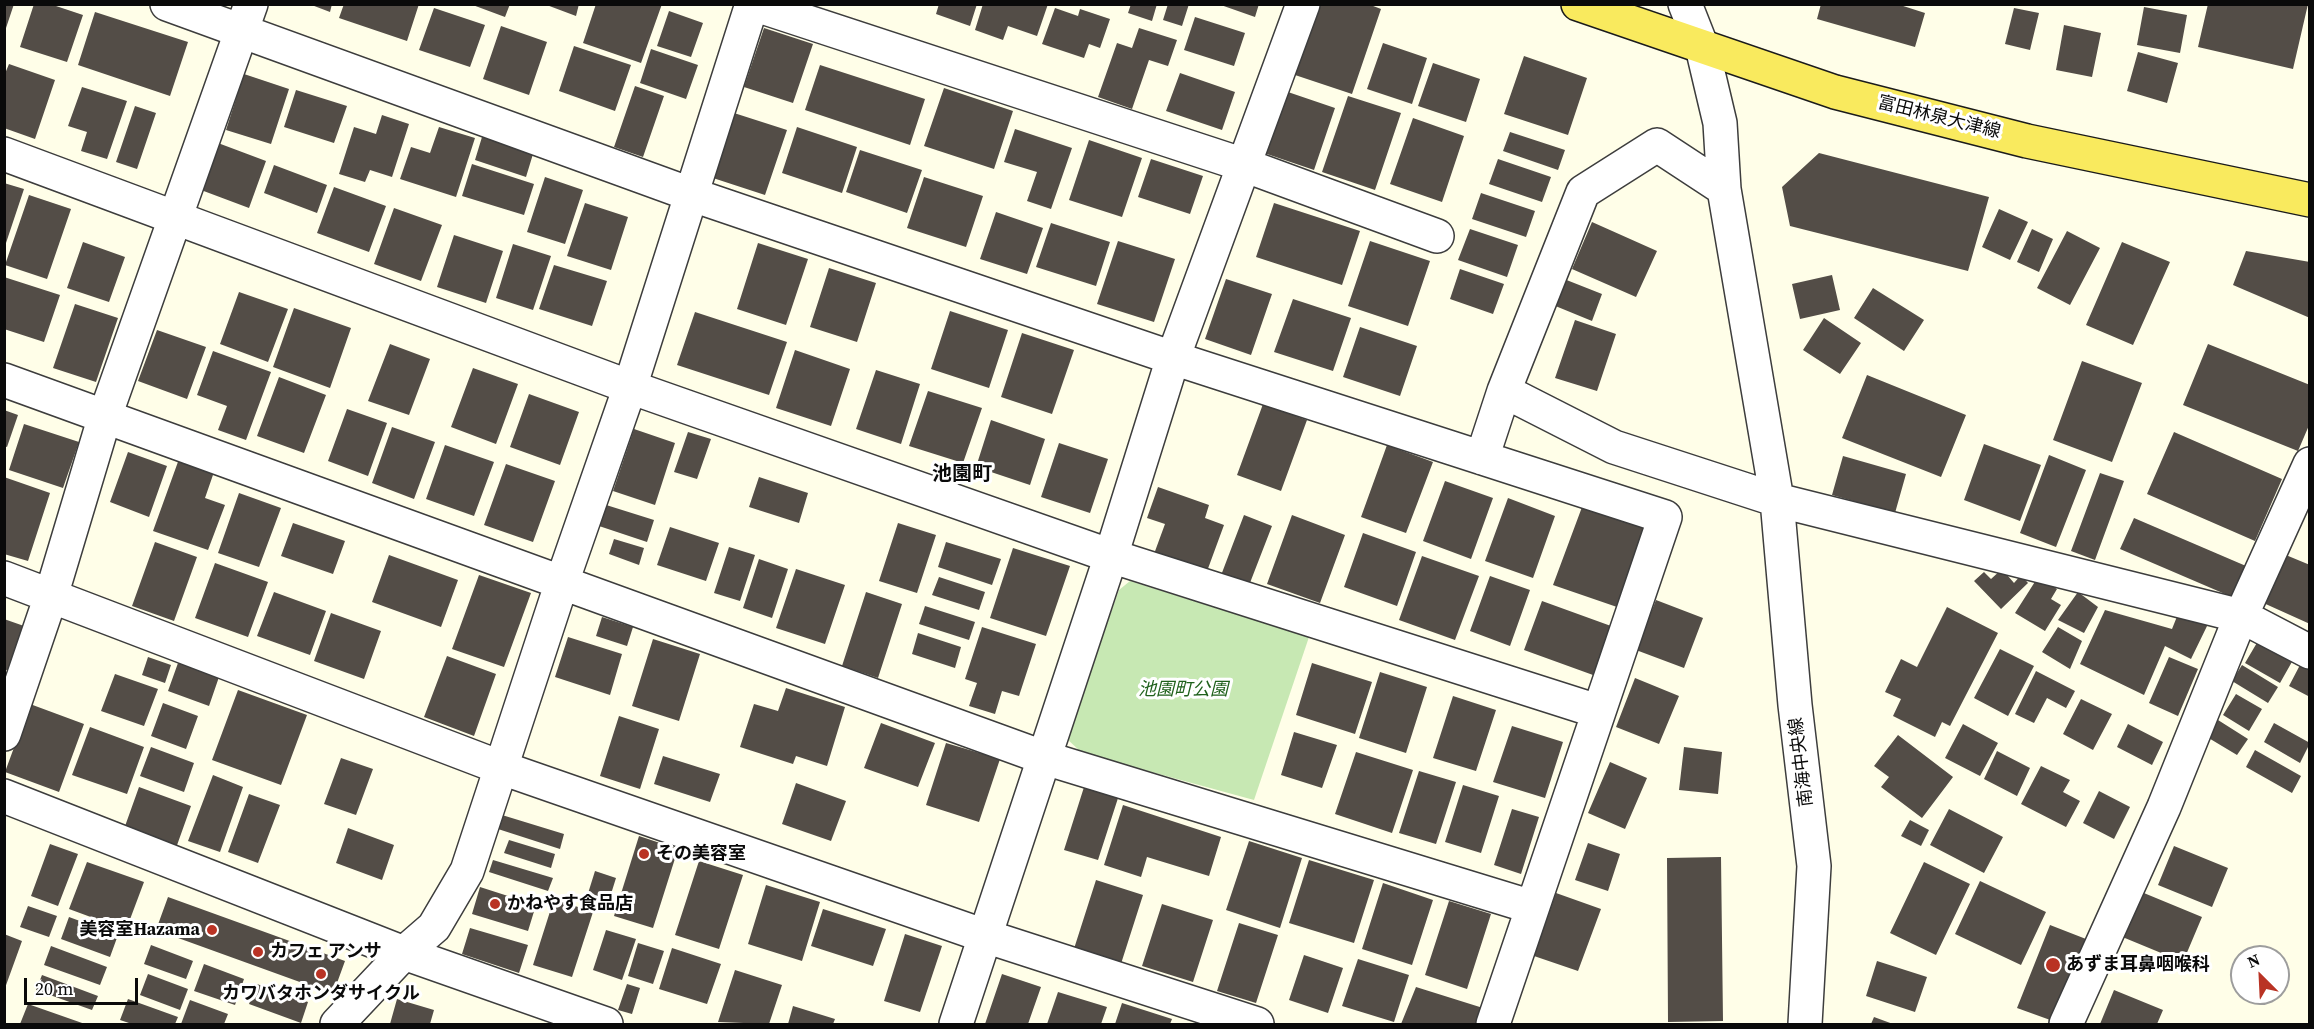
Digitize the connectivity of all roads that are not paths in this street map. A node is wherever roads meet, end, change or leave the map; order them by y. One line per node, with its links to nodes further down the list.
1 (167, 4): 6 (street)
2 (753, 4): 9 (street); 11 (street)
3 (1303, 4): 9 (street)
4 (1578, 4): 7 (main road, 富田林泉大津線)
5 (1685, 4): 7 (street)
6 (247, 18): 11 (street); 13 (street)
7 (1702, 47): 10 (street, 南海中央線); 12 (main road, 富田林泉大津線)
8 (4, 153): 13 (street)
9 (1244, 165): 14 (street); 15 (street)
10 (1724, 189): 18 (street); 22 (street, 南海中央線)
11 (690, 194): 15 (street); 17 (street)
12 (2310, 200)
13 (176, 219): 17 (street); 19 (street)
14 (1437, 236)
15 (1173, 358): 20 (street); 23 (street)
16 (4, 380): 19 (street)
17 (630, 387): 23 (street); 25 (street)
18 (1504, 391): 20 (street); 22 (street)
19 (105, 416): 25 (street); 26 (street)
20 (1482, 458): 29 (street)
21 (2310, 464): 27 (street)
22 (1777, 500): 27 (street); 42 (street, 南海中央線)
23 (1112, 556): 29 (street); 31 (street)
24 (4, 579): 26 (street)
25 (562, 582): 31 (street); 32 (street)
26 (51, 596): 30 (street); 32 (street)
27 (2241, 616): 28 (street); 43 (street)
28 (2310, 652)
29 (1597, 711): 34 (street)
30 (4, 734)
31 (1045, 758): 34 (street); 35 (street)
32 (502, 768): 35 (street); 36 (street)
33 (4, 796): 36 (street)
34 (1532, 907): 41 (street)
35 (985, 936): 39 (street); 40 (street)
36 (404, 953): 37 (street); 38 (street)
37 (338, 1024)
38 (606, 1024)
39 (956, 1024)
40 (1257, 1024)
41 (1493, 1024)
42 (1805, 1024)
43 (2066, 1024)

